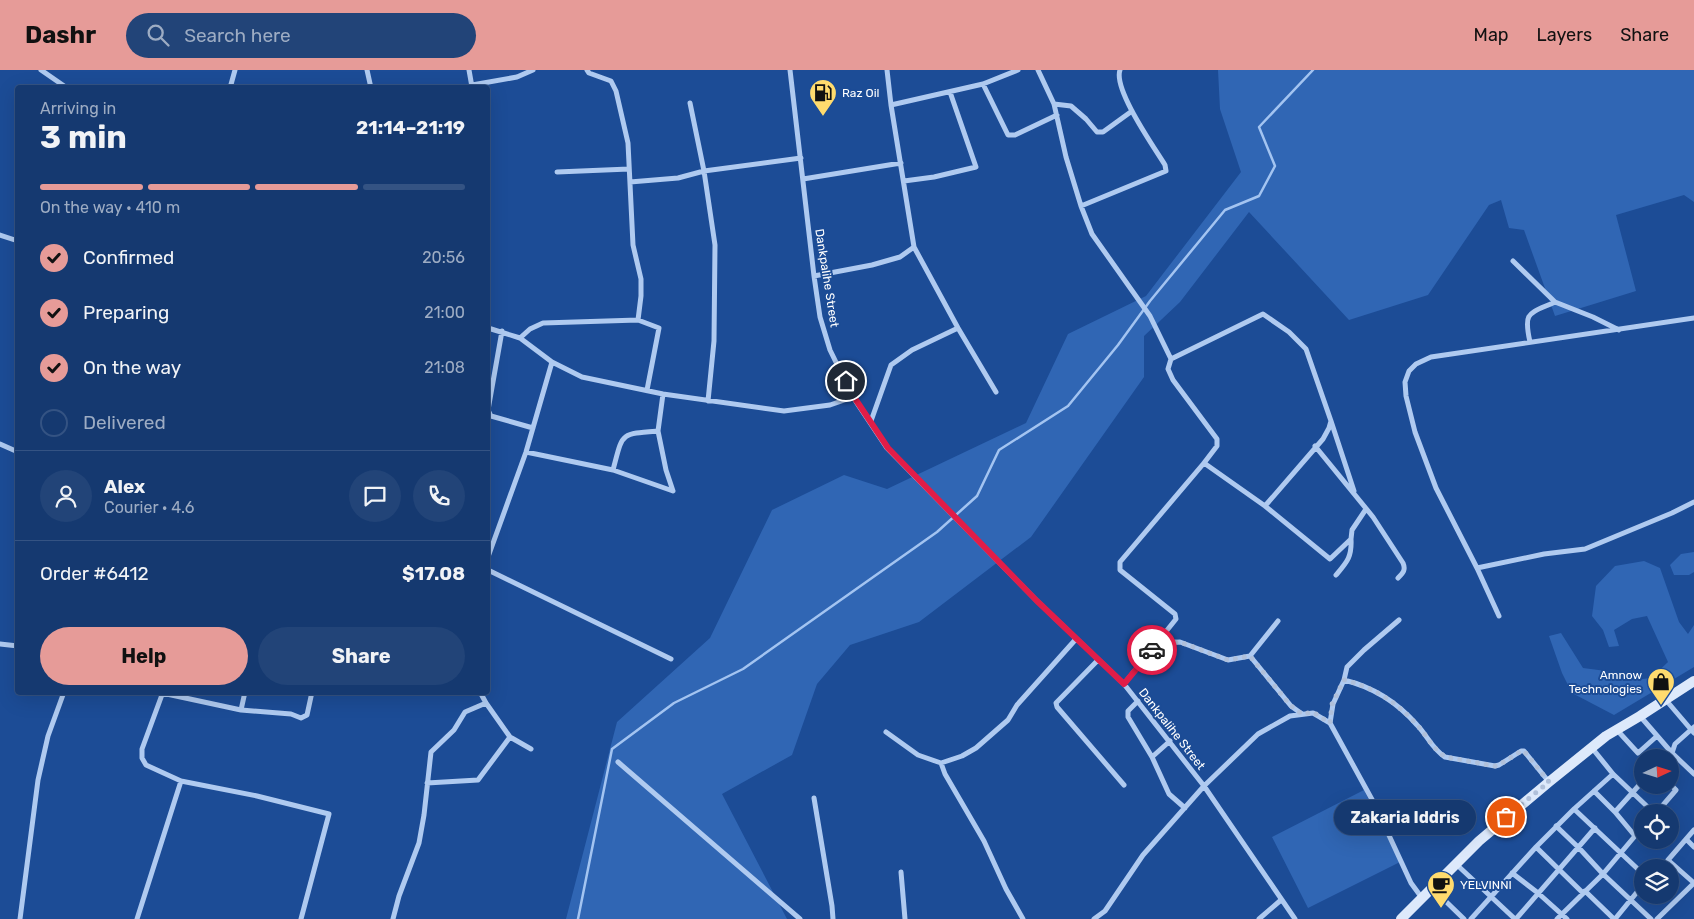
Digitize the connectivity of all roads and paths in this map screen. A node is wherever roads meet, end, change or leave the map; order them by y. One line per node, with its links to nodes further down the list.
1 (41, 70): 15 (street)
2 (235, 70): 16 (street)
3 (368, 70): 17 (street)
4 (469, 70): 18 (street)
5 (533, 70): 19 (street)
6 (587, 70): 28 (street)
7 (790, 70): 26 (street, Dankpalihe Street)
8 (887, 70): 23 (street)
9 (1000, 70): 13 (street)
10 (1018, 70): 13 (street)
11 (1038, 70): 22 (street)
12 (1120, 70): 24 (street)
13 (1002, 76): 14 (street)
14 (983, 84): 20 (street); 25 (street)
15 (63, 85)
16 (231, 85)
17 (370, 85)
18 (471, 85)
19 (480, 85)
20 (950, 92): 23 (street); 32 (street)
21 (690, 103): 29 (street)
22 (1054, 104): 24 (street); 25 (street)
23 (891, 105): 27 (street)
24 (1132, 111): 34 (street)
25 (1057, 115): 34 (street)
26 (800, 158): 29 (street); 31 (street, Dankpalihe Street)
27 (901, 163): 31 (street); 32 (street)
28 (629, 169): 30 (street); 33 (street)
29 (704, 170): 33 (street); 56 (street)
30 (557, 172)
31 (803, 179): 39 (street, Dankpalihe Street)
32 (904, 181): 37 (street)
33 (630, 182): 42 (street)
34 (1081, 206): 49 (street)
35 (0, 234): 36 (street)
36 (15, 240)
37 (914, 247): 39 (street); 44 (street)
38 (1513, 261): 40 (street)
39 (814, 276): 54 (street, Dankpalihe Street)
40 (1555, 302): 45 (street); 48 (street)
41 (1694, 318): 45 (street)
42 (638, 320): 47 (street); 51 (street)
43 (490, 328): 46 (street)
44 (958, 328): 52 (street); 58 (street)
45 (1620, 330): 48 (street)
46 (502, 331): 47 (street); 55 (street)
47 (520, 338): 50 (street)
48 (1530, 342): 74 (street)
49 (1171, 359): 59 (street); 66 (street)
50 (552, 362): 51 (street); 60 (street)
51 (647, 390): 53 (street)
52 (996, 392)
53 (663, 394): 56 (street); 61 (street)
54 (854, 397): 56 (street); 58 (street, Dankpalihe Street)
55 (490, 399)
56 (708, 401)
57 (490, 414): 60 (street)
58 (871, 421): 81 (street, Dankpalihe Street)
59 (1331, 421): 63 (street); 68 (street)
60 (533, 428): 65 (street)
61 (658, 431): 67 (street); 67 (street)
62 (0, 444): 64 (street)
63 (1316, 446): 68 (street); 70 (street)
64 (15, 451)
65 (526, 452): 67 (street); 73 (street)
66 (1204, 463): 70 (street); 82 (street)
67 (613, 470)
68 (1356, 496): 71 (street)
69 (1694, 502): 74 (street)
70 (1265, 506): 72 (street)
71 (1366, 508): 72 (street); 77 (street)
72 (1351, 539): 76 (street)
73 (490, 551)
74 (1477, 568): 78 (street)
75 (490, 571): 86 (street)
76 (1336, 575)
77 (1398, 578)
78 (1499, 616)
79 (1399, 620): 88 (street)
80 (1278, 621): 85 (street)
81 (1076, 639): 87 (street, Dankpalihe Street); 116 (street)
82 (1158, 643): 85 (street); 90 (street)
83 (0, 644): 84 (street)
84 (15, 646)
85 (1250, 656): 101 (street)
86 (671, 659)
87 (1098, 660): 90 (street, Dankpalihe Street); 123 (street)
88 (1344, 680): 103 (street); 121 (street)
89 (1694, 681): 97 (street)
90 (1124, 684): 98 (street, Dankpalihe Street)
91 (63, 695): 163 (street)
92 (161, 695): 120 (street)
93 (171, 695): 100 (street)
94 (244, 695): 100 (street)
95 (311, 695): 100 (street)
96 (482, 695): 99 (street)
97 (1665, 699): 102 (street); 105 (street)
98 (1138, 701): 109 (street, Dankpalihe Street); 114 (street)
99 (486, 703): 108 (street); 122 (street)
100 (241, 710)
101 (1302, 714): 103 (street); 124 (street)
102 (1640, 716): 104 (street); 107 (street)
103 (1330, 723): 158 (street)
104 (1617, 730): 107 (street); 110 (street)
105 (1693, 730): 113 (street)
106 (886, 732): 116 (street)
107 (1657, 736): 112 (street)
108 (510, 737): 111 (street); 122 (street)
109 (1170, 742): 114 (street); 124 (street, Dankpalihe Street)
110 (1592, 748): 118 (street); 121 (street)
111 (531, 749)
112 (1665, 749)
113 (1673, 749)
114 (1152, 757): 131 (street)
115 (618, 762): 167 (street)
116 (941, 763): 170 (street)
117 (1679, 763): 119 (street)
118 (1613, 774): 125 (street); 126 (street)
119 (1694, 774)
120 (181, 780): 164 (street); 165 (street)
121 (1549, 782): 145 (street)
122 (427, 783): 166 (street)
123 (1124, 785)
124 (1204, 786): 131 (street); 159 (street, Dankpalihe Street)
125 (1594, 791): 132 (street); 133 (street)
126 (1632, 793): 129 (street); 133 (street)
127 (1672, 794): 130 (street)
128 (814, 798): 168 (street)
129 (1645, 804)
130 (1663, 804)
131 (1185, 808): 171 (street)
132 (1574, 809): 134 (street); 135 (street)
133 (1615, 812): 137 (street)
134 (1556, 826): 140 (street); 142 (street)
135 (1595, 828): 142 (street); 143 (street)
136 (1694, 830): 139 (street)
137 (1634, 835)
138 (1634, 837): 143 (street)
139 (1686, 839): 141 (street); 144 (street)
140 (1536, 847): 147 (street); 150 (street)
141 (1694, 847)
142 (1580, 848): 147 (street); 151 (street)
143 (1621, 853): 146 (street); 151 (street)
144 (1669, 859)
145 (1456, 864): 153 (street); 157 (street)
146 (1634, 865)
147 (1560, 870): 154 (street); 155 (street)
148 (1679, 870): 152 (street)
149 (901, 872): 169 (street)
150 (1512, 873): 155 (street); 157 (street)
151 (1603, 874): 154 (street); 160 (street)
152 (1694, 883): 181 (street)
153 (1432, 888): 158 (street); 174 (street)
154 (1584, 892): 161 (street); 179 (street)
155 (1538, 893): 161 (street); 176 (street)
156 (1634, 896): 160 (street)
157 (1491, 897): 175 (street); 176 (street)
158 (1422, 898): 162 (street)
159 (1281, 900): 172 (street); 173 (street, Dankpalihe Street)
160 (1631, 900): 179 (street); 180 (street)
161 (1562, 914): 177 (street); 178 (street)
162 (1405, 918)
163 (20, 919)
164 (136, 919)
165 (301, 919)
166 (393, 919)
167 (800, 919)
168 (833, 919)
169 (905, 919)
170 (1023, 919)
171 (1094, 919)
172 (1259, 919)
173 (1295, 919)
174 (1464, 919)
175 (1471, 919)
176 (1515, 919)
177 (1557, 919)
178 (1567, 919)
179 (1614, 919)
180 (1651, 919)
181 (1657, 919)

